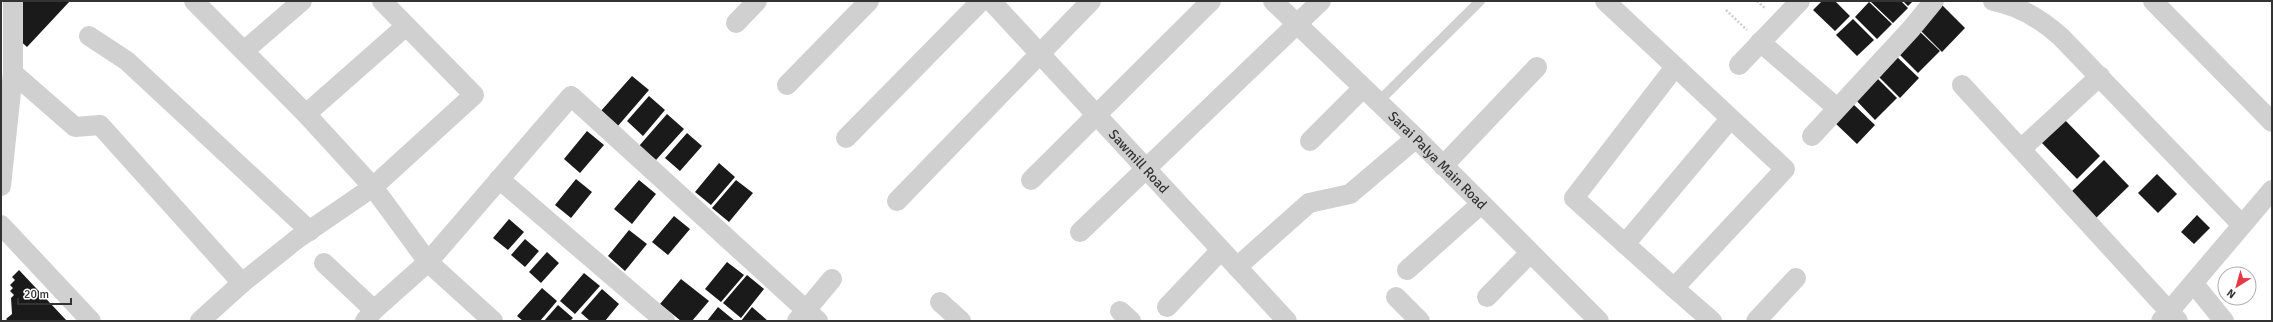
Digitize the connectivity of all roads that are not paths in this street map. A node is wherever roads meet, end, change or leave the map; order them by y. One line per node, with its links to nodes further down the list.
1 (13, 1): 29 (street)
2 (194, 1): 24 (street)
3 (302, 1): 24 (street)
4 (382, 1): 21 (street)
5 (757, 1): 19 (street)
6 (869, 1): 31 (street)
7 (981, 1): 41 (street)
8 (991, 1): 25 (street, Sawmill Road)
9 (1091, 1): 25 (street)
10 (1211, 1): 37 (street)
11 (1273, 1): 20 (street, Sarai Palya Main Road)
12 (1322, 1): 20 (street)
13 (1480, 1): 34 (lane)
14 (1605, 1): 28 (street)
15 (1800, 1): 23 (street)
16 (1934, 1): 35 (street)
17 (1993, 1): 30 (street)
18 (2153, 1): 39 (street)
19 (736, 23)
20 (1296, 24): 33 (street, Sarai Palya Main Road); 46 (street)
21 (406, 26): 36 (street); 50 (street)
22 (89, 36): 56 (street)
23 (1760, 42): 26 (street); 35 (street)
24 (244, 51): 36 (street)
25 (1039, 53): 37 (street, Sawmill Road); 52 (street)
26 (1739, 65)
27 (1537, 67): 45 (street)
28 (1675, 67): 38 (street); 58 (street)
29 (13, 73): 49 (street); 67 (street)
30 (2100, 76): 44 (street); 55 (street)
31 (787, 85)
32 (1962, 85): 44 (street)
33 (1363, 88): 34 (street, Sarai Palya Main Road); 43 (street)
34 (1378, 102): 42 (street, Sarai Palya Main Road)
35 (1837, 108): 40 (street)
36 (306, 114): 50 (street)
37 (1096, 115): 46 (street, Sawmill Road); 48 (street)
38 (1730, 119): 58 (street); 69 (street)
39 (2272, 122)
40 (1812, 136)
41 (846, 138)
42 (1416, 138): 45 (street, Sarai Palya Main Road); 63 (street)
43 (1310, 141)
44 (2021, 150): 76 (street)
45 (1444, 166): 53 (street, Sarai Palya Main Road)
46 (1146, 171): 57 (street); 59 (street, Sawmill Road)
47 (499, 179): 61 (street); 75 (street); 80 (street)
48 (1031, 180)
49 (1, 186)
50 (373, 187): 56 (street); 61 (street)
51 (2270, 199): 55 (street)
52 (897, 201)
53 (1482, 204): 60 (street, Sarai Palya Main Road); 64 (street)
54 (1, 225): 77 (street)
55 (2242, 225): 68 (street)
56 (310, 231): 67 (street)
57 (1080, 232)
58 (1625, 244): 69 (street)
59 (1221, 250): 63 (street, Sawmill Road); 73 (street)
60 (1530, 253): 71 (street); 84 (street, Sarai Palya Main Road)
61 (428, 262): 74 (street); 79 (street)
62 (324, 263): 74 (street)
63 (1237, 267): 82 (street, Sawmill Road)
64 (1407, 270)
65 (1796, 278): 86 (street)
66 (832, 279): 75 (street)
67 (242, 283): 78 (street)
68 (2194, 284): 76 (street); 87 (street)
69 (1674, 288): 85 (street)
70 (1396, 297): 83 (street)
71 (1487, 297)
72 (940, 302): 81 (street)
73 (1167, 307)
74 (370, 315)
75 (807, 317)
76 (2170, 318)
77 (91, 321)
78 (200, 321)
79 (493, 321)
80 (665, 321)
81 (961, 321)
82 (1287, 321)
83 (1420, 321)
84 (1599, 321)
85 (1712, 321)
86 (1756, 321)
87 (2224, 321)

